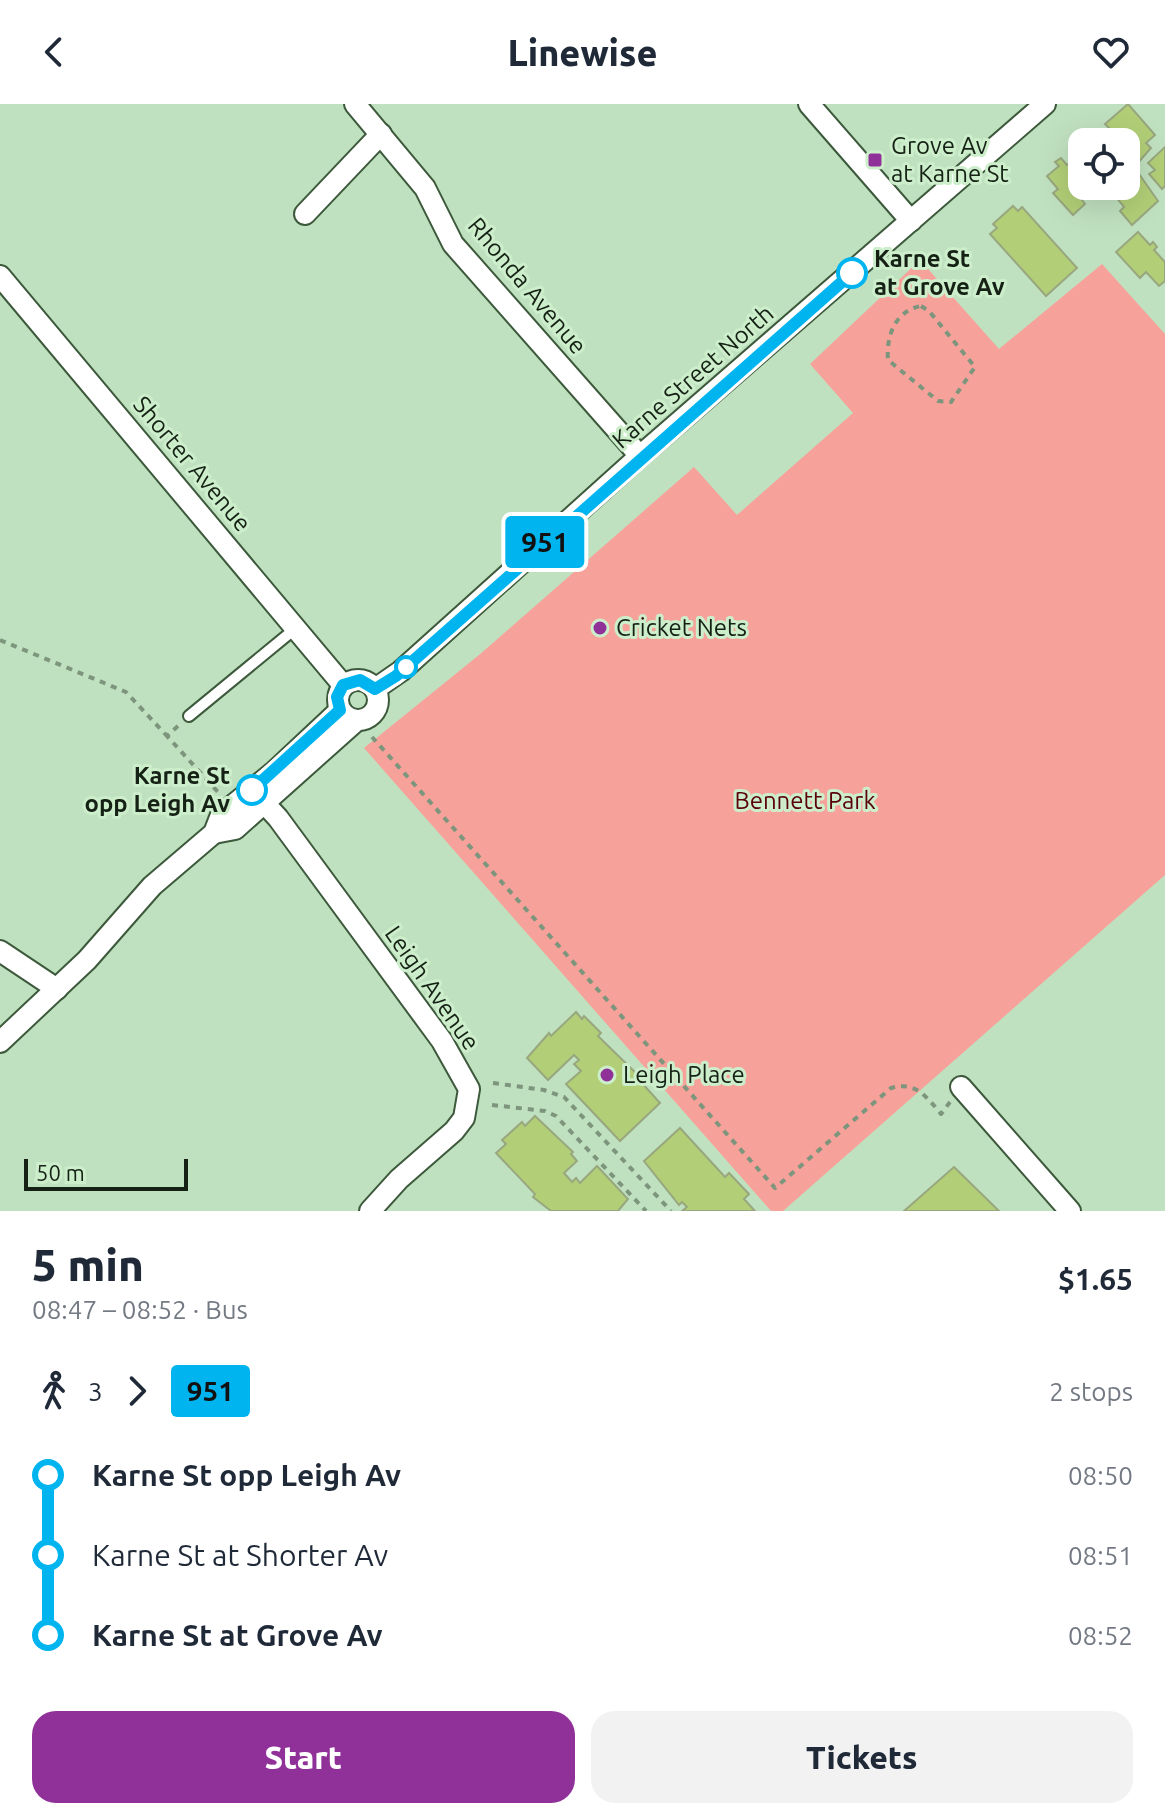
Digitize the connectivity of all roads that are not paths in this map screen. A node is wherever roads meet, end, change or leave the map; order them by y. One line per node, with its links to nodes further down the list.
1 (355, 104): 4 (street, Rhonda Avenue)
2 (809, 104): 6 (street)
3 (1045, 104): 6 (street, Karne Street North)
4 (381, 134): 5 (street); 8 (street, Rhonda Avenue)
5 (305, 214)
6 (911, 221): 8 (street, Karne Street North)
7 (0, 276): 9 (street, Shorter Avenue)
8 (640, 456): 11 (street, Karne Street North)
9 (296, 628): 10 (street, Shorter Avenue); 13 (lane)
10 (343, 685): 11 (street); 12 (street)
11 (375, 689): 12 (street)
12 (348, 715): 14 (street)
13 (189, 716)
14 (258, 796): 16 (street); 19 (street, Leigh Avenue)
15 (0, 951): 16 (street)
16 (57, 989): 17 (street)
17 (0, 1042)
18 (961, 1087): 20 (street)
19 (370, 1211)
20 (1070, 1211)

